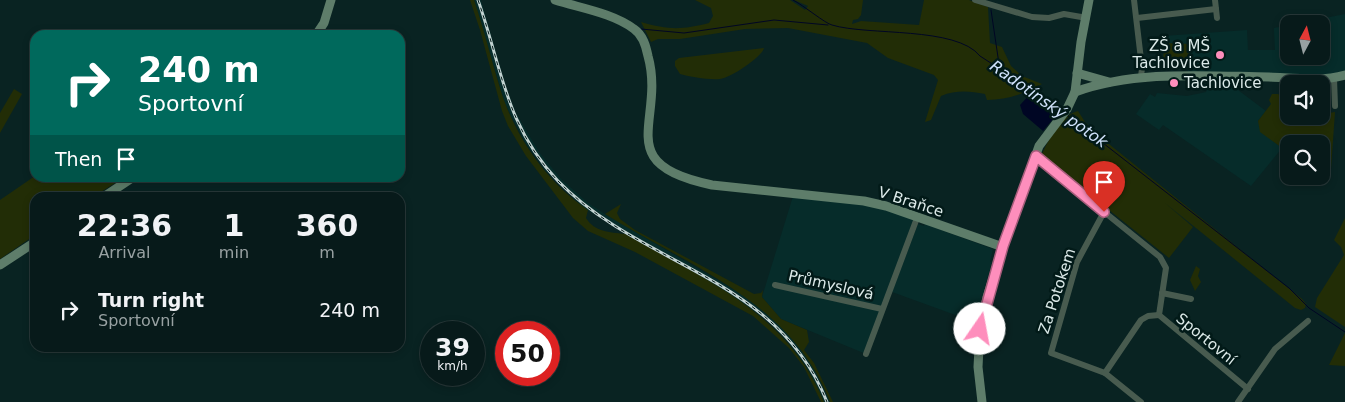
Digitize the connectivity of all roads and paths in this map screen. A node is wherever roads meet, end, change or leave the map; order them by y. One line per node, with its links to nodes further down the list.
1 (331, 0): 11 (street)
2 (555, 0): 23 (street, V Braňce)
3 (975, 0): 8 (street)
4 (1089, 0): 8 (street)
5 (1134, 0): 9 (street)
6 (1215, 0): 7 (street)
7 (1216, 10): 9 (street); 10 (street)
8 (1087, 18): 12 (street)
9 (1137, 18): 14 (street)
10 (1216, 18)
11 (319, 30)
12 (1077, 73): 16 (street); 17 (street)
13 (1345, 75): 15 (street)
14 (1141, 78): 15 (street); 16 (street)
15 (1334, 78): 18 (street)
16 (1109, 82): 17 (street)
17 (1075, 92): 19 (street)
18 (1335, 106)
19 (1036, 156): 22 (street, Sportovní); 25 (street)
20 (126, 182): 21 (street)
21 (111, 192)
22 (1104, 212): 28 (street, Sportovní); 34 (street, Za Potokem)
23 (917, 218): 25 (street, V Braňce); 30 (street, Průmyslová)
24 (30, 245): 26 (street)
25 (1003, 246): 36 (street)
26 (0, 265)
27 (775, 285): 30 (street, Průmyslová)
28 (1162, 293): 29 (street); 31 (street, Sportovní)
29 (1191, 299)
30 (882, 309): 33 (street, Průmyslová)
31 (1159, 315): 34 (street); 35 (street, Sportovní)
32 (1308, 321): 35 (street)
33 (866, 354)
34 (1105, 373): 37 (street)
35 (1248, 389): 38 (street)
36 (982, 402)
37 (1140, 402)
38 (1238, 402)

